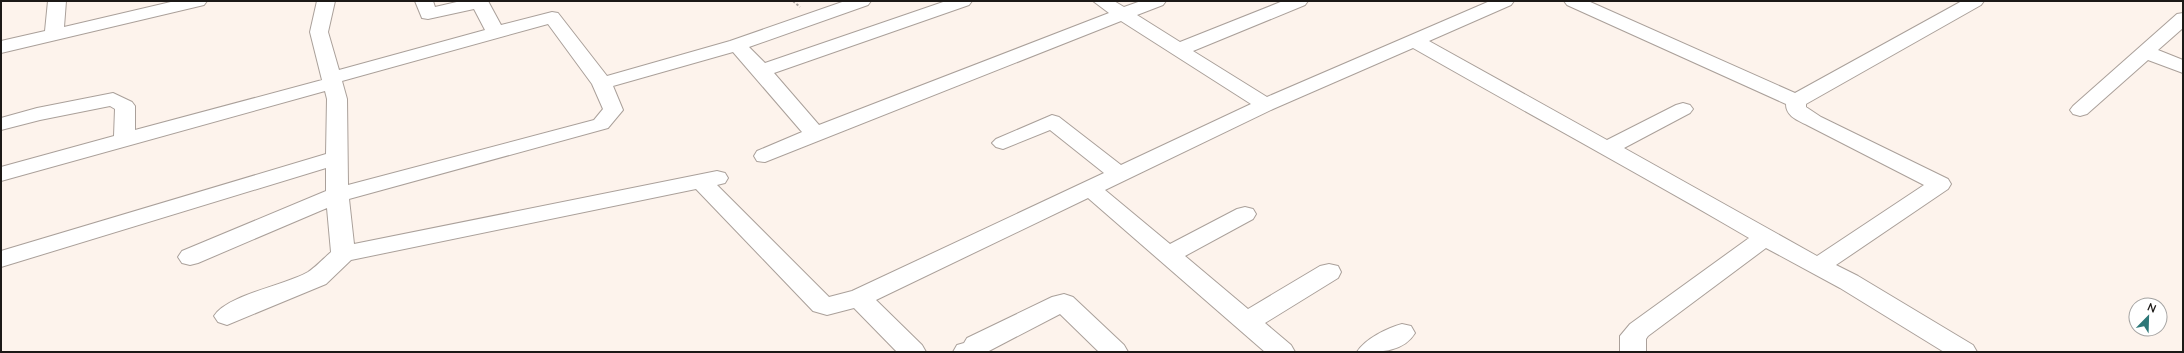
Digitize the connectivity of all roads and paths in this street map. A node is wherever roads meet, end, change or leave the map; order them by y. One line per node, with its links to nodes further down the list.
1 (57, 1): 17 (street)
2 (198, 1): 17 (street)
3 (326, 1): 25 (street)
4 (424, 1): 5 (street)
5 (481, 1): 16 (street)
6 (862, 1): 19 (street)
7 (963, 1): 24 (street)
8 (1102, 1): 14 (street)
9 (1157, 1): 14 (street)
10 (1299, 1): 21 (street)
11 (1505, 1): 18 (street)
12 (1573, 1): 27 (street)
13 (1975, 1): 27 (street)
14 (1123, 15): 21 (street); 32 (street)
15 (2183, 18): 22 (street)
16 (496, 33): 25 (street); 26 (street)
17 (54, 35): 20 (street)
18 (1415, 41): 28 (street); 35 (street)
19 (737, 44): 24 (street); 26 (street)
20 (1, 47)
21 (1178, 50): 28 (street)
22 (2145, 52): 23 (street); 30 (street)
23 (2183, 67)
24 (762, 71): 32 (street)
25 (332, 80): 33 (street); 37 (street)
26 (602, 83): 41 (street)
27 (1796, 101): 48 (street)
28 (1266, 105): 39 (street)
29 (1682, 109): 35 (street)
30 (2080, 110)
31 (1, 124): 33 (street)
32 (815, 134): 36 (street)
33 (125, 140): 38 (street)
34 (1003, 144): 39 (street)
35 (1608, 148): 43 (street)
36 (765, 156)
37 (337, 158): 41 (street); 47 (street)
38 (1, 174)
39 (1119, 174): 40 (street)
40 (1089, 188): 45 (street); 50 (street)
41 (337, 195): 44 (street); 46 (street)
42 (1245, 214): 45 (street)
43 (1766, 237): 48 (street); 59 (street)
44 (343, 254): 50 (street); 51 (street)
45 (1168, 255): 52 (street)
46 (190, 256)
47 (1, 260)
48 (1818, 266): 60 (street)
49 (1329, 272): 52 (street)
50 (859, 298): 55 (street)
51 (227, 316)
52 (1247, 322): 57 (street)
53 (1402, 333): 58 (street)
54 (974, 351): 56 (street)
55 (913, 352)
56 (1115, 352)
57 (1282, 352)
58 (1370, 352)
59 (1633, 352)
60 (1964, 352)

